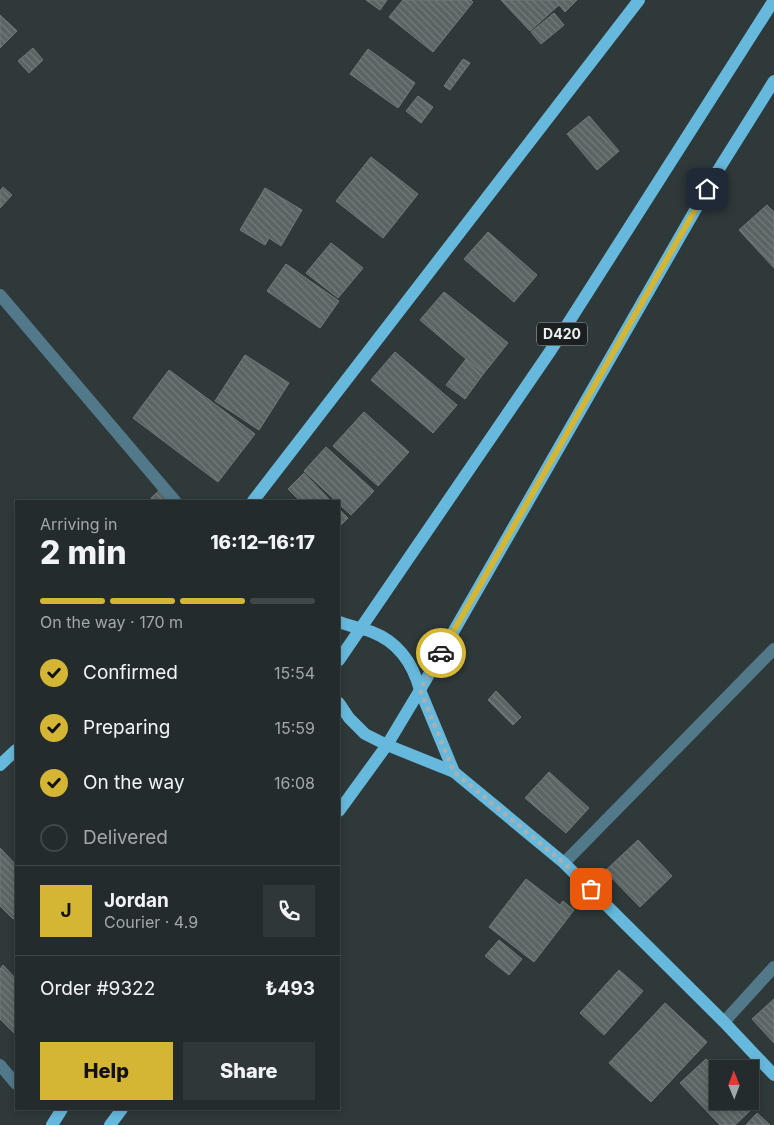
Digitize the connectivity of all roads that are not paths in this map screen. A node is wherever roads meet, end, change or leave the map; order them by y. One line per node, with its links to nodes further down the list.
1 (639, 0): 6 (main road)
2 (774, 0): 8 (main road, D420)
3 (774, 81): 11 (main road)
4 (0, 295): 5 (street)
5 (173, 500)
6 (254, 500)
7 (340, 622): 8 (main road)
8 (360, 629): 10 (main road, D420); 11 (main road)
9 (774, 649): 18 (street)
10 (340, 659)
11 (420, 690): 13 (main road); 16 (main road)
12 (340, 704): 13 (main road)
13 (387, 745): 16 (main road); 17 (main road)
14 (15, 751): 15 (main road)
15 (0, 766)
16 (454, 772): 18 (main road)
17 (340, 810)
18 (564, 863): 20 (main road)
19 (774, 967): 20 (street)
20 (724, 1022): 22 (main road)
21 (0, 1065): 23 (street)
22 (774, 1075)
23 (15, 1083)
24 (61, 1110): 26 (main road)
25 (121, 1110): 27 (main road)
26 (52, 1125)
27 (110, 1125)

